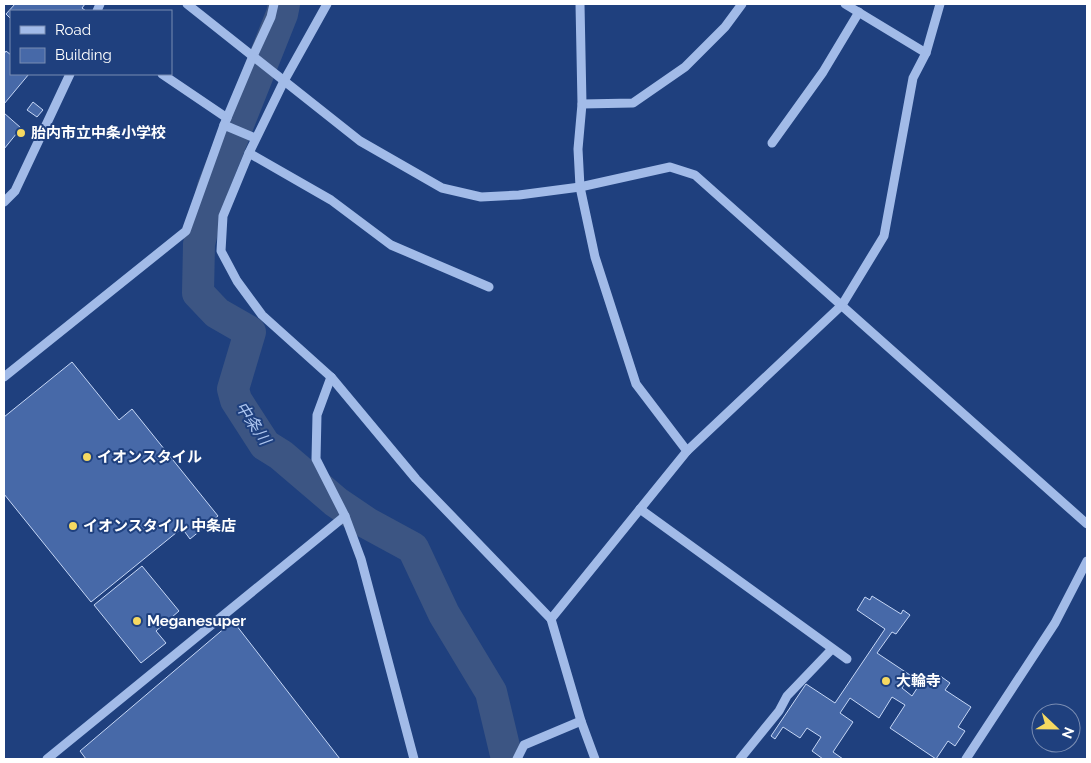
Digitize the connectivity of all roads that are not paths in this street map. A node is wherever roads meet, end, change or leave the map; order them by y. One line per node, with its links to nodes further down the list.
1 (187, 4): 10 (street)
2 (274, 4): 10 (street)
3 (326, 4): 13 (street)
4 (580, 4): 14 (street)
5 (742, 4): 14 (street)
6 (845, 4): 8 (street)
7 (940, 4): 9 (street)
8 (859, 12): 9 (street); 17 (street)
9 (926, 53): 22 (street)
10 (252, 56): 13 (street); 15 (street)
11 (70, 75): 20 (street)
12 (163, 75): 15 (street)
13 (284, 81): 16 (street); 19 (street)
14 (582, 104): 19 (street)
15 (226, 121): 16 (street); 23 (street)
16 (255, 138): 18 (street)
17 (772, 143)
18 (249, 153): 21 (street); 24 (street)
19 (580, 187): 22 (street); 25 (street)
20 (4, 202)
21 (488, 287)
22 (842, 305): 25 (street); 28 (street)
23 (4, 376)
24 (332, 377): 27 (street); 30 (street)
25 (687, 451): 26 (street)
26 (640, 509): 30 (street); 31 (street)
27 (345, 516): 34 (street); 35 (street)
28 (1087, 524)
29 (1087, 561): 39 (street)
30 (551, 619): 33 (street)
31 (832, 649): 32 (street); 38 (street)
32 (847, 659)
33 (582, 722): 36 (street); 37 (street)
34 (47, 759)
35 (414, 759)
36 (517, 759)
37 (595, 759)
38 (740, 759)
39 (966, 759)

